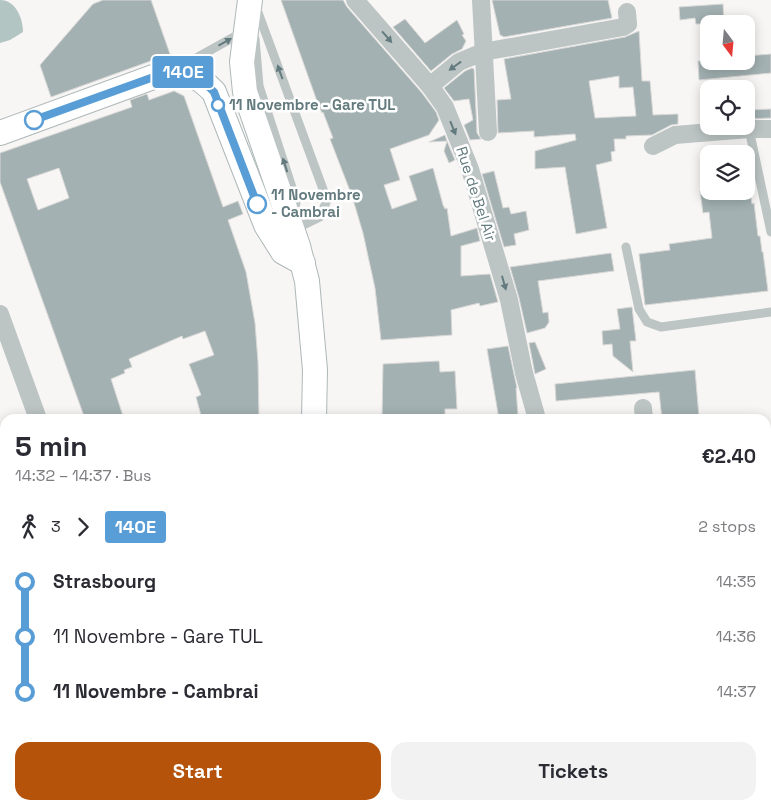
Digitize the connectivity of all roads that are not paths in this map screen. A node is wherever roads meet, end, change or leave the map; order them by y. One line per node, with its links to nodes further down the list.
1 (251, 0): 5 (main road); 17 (lane, one-way to 1); 17 (lane, one-way to 1)
2 (355, 0): 8 (street, Rue de Bel Air, one-way to 8)
3 (481, 0): 6 (street)
4 (627, 12): 6 (street)
5 (245, 31): 7 (lane, one-way to 5); 17 (main road)
6 (483, 52): 8 (street, one-way to 8); 11 (street)
7 (176, 69): 12 (main road); 16 (main road)
8 (430, 86): 25 (street, Rue de Bel Air, one-way to 25)
9 (755, 129): 10 (street)
10 (771, 129)
11 (488, 132)
12 (0, 133)
13 (700, 133): 15 (street)
14 (750, 135): 18 (lane)
15 (653, 146)
16 (266, 226): 17 (lane); 20 (main road)
17 (293, 230): 20 (main road)
18 (771, 232)
19 (626, 247): 21 (lane)
20 (303, 263): 24 (main road)
21 (771, 312)
22 (0, 314): 23 (street)
23 (36, 414)
24 (314, 414)
25 (536, 414)

